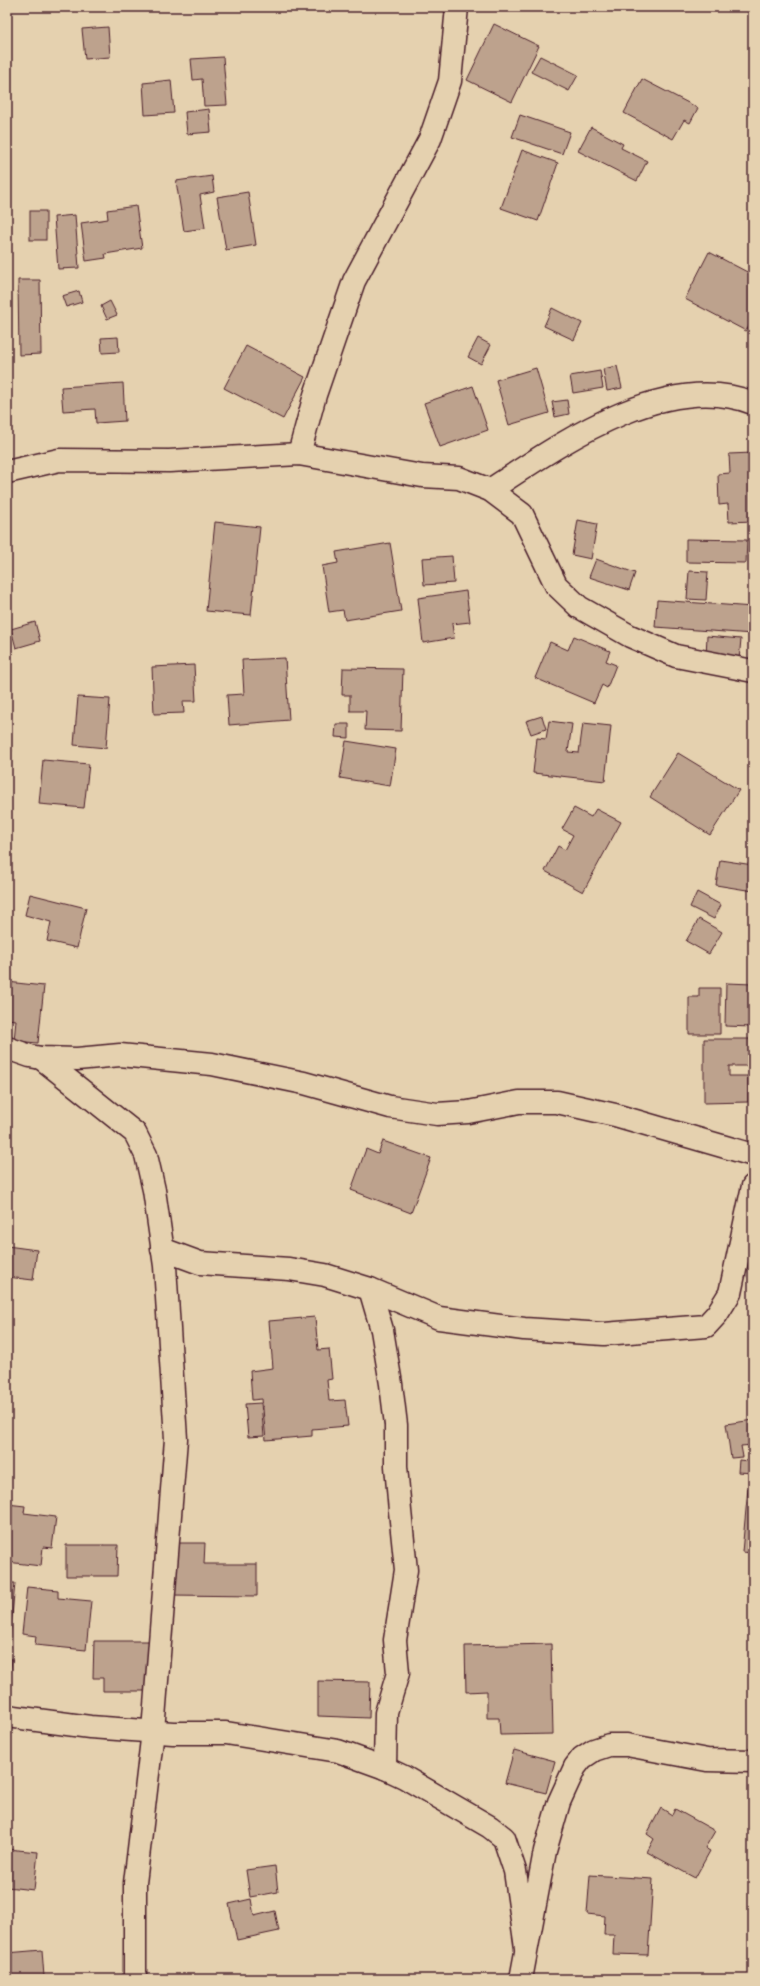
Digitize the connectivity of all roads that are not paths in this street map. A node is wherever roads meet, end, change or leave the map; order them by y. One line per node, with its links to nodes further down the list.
1 (457, 7): 3 (street)
2 (753, 403): 5 (street)
3 (299, 454): 4 (street); 5 (street)
4 (7, 472)
5 (490, 490): 6 (street)
6 (753, 671)
7 (7, 1048): 8 (street)
8 (41, 1058): 9 (street); 11 (street)
9 (753, 1155)
10 (753, 1186): 12 (street)
11 (162, 1249): 12 (street); 14 (street)
12 (370, 1289): 16 (street)
13 (7, 1716): 14 (street)
14 (152, 1732): 16 (street); 18 (street)
15 (753, 1761): 17 (street)
16 (385, 1768): 17 (street)
17 (526, 1948): 19 (street)
18 (135, 1979)
19 (521, 1979)

